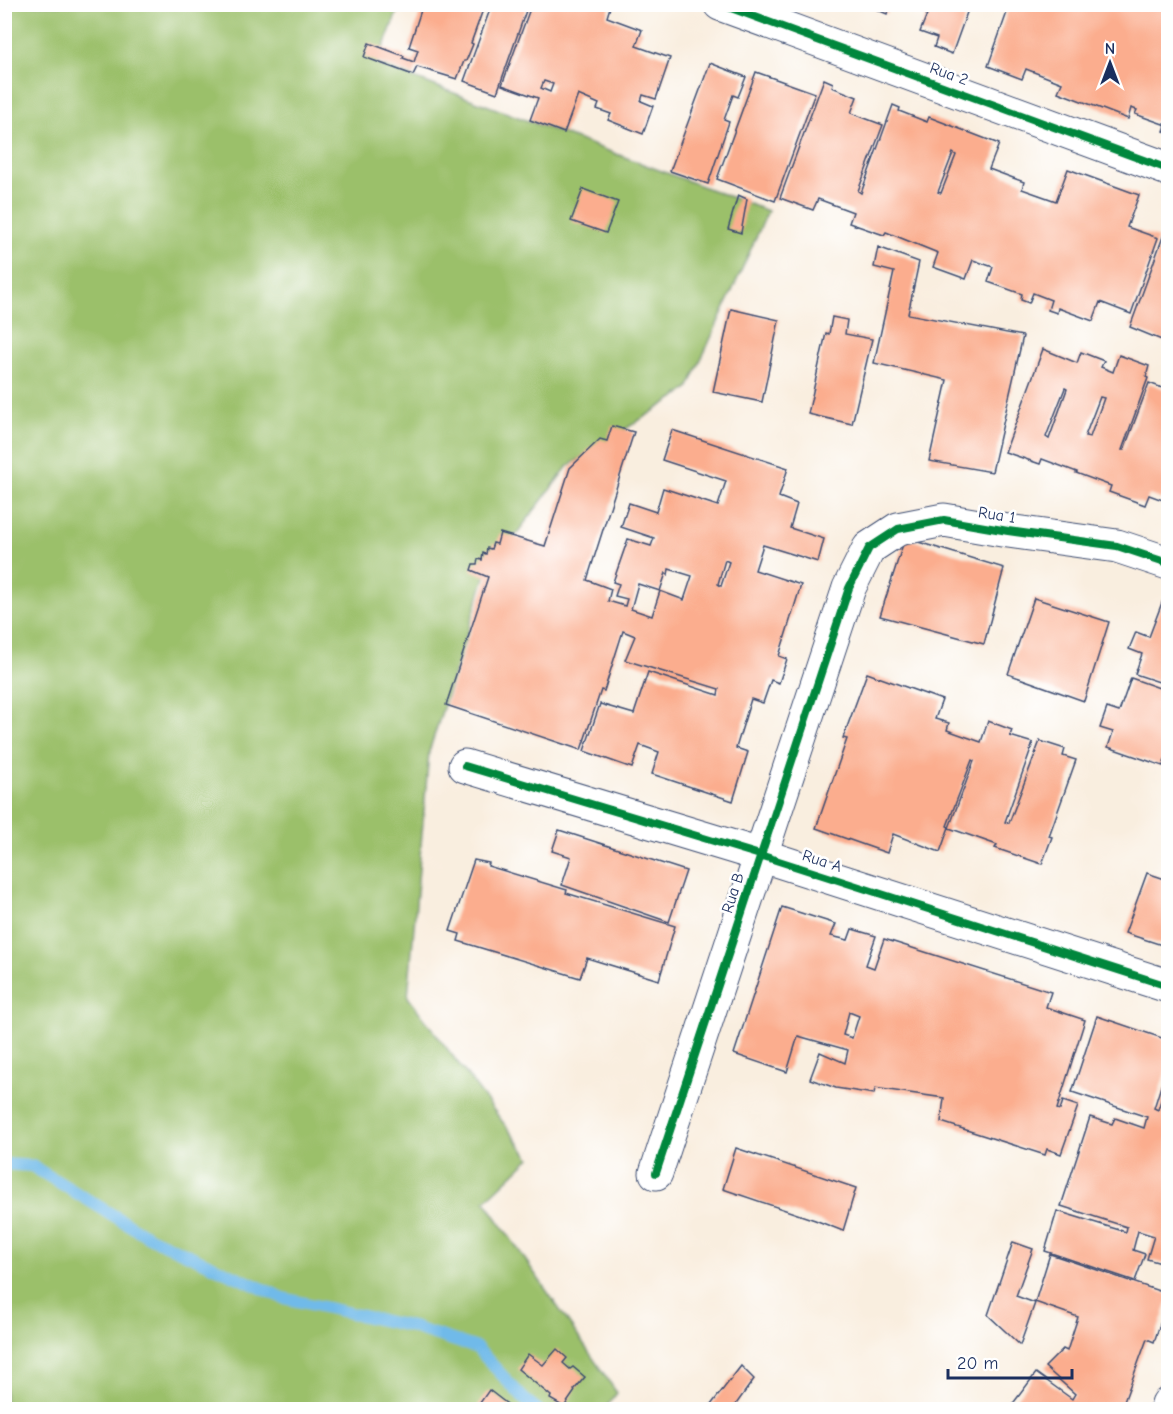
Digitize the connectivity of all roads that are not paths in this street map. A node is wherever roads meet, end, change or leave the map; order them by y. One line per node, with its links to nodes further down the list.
1 (720, 4): 2 (street, Rua 2)
2 (1168, 169)
3 (1168, 563): 4 (street, Rua 1)
4 (849, 588): 6 (street, Rua B)
5 (465, 766): 6 (street, Rua A)
6 (760, 855): 7 (street, Rua A); 8 (street, Rua B)
7 (1168, 986)
8 (656, 1173)
9 (1168, 1404): 10 (street)
10 (1167, 1410)

